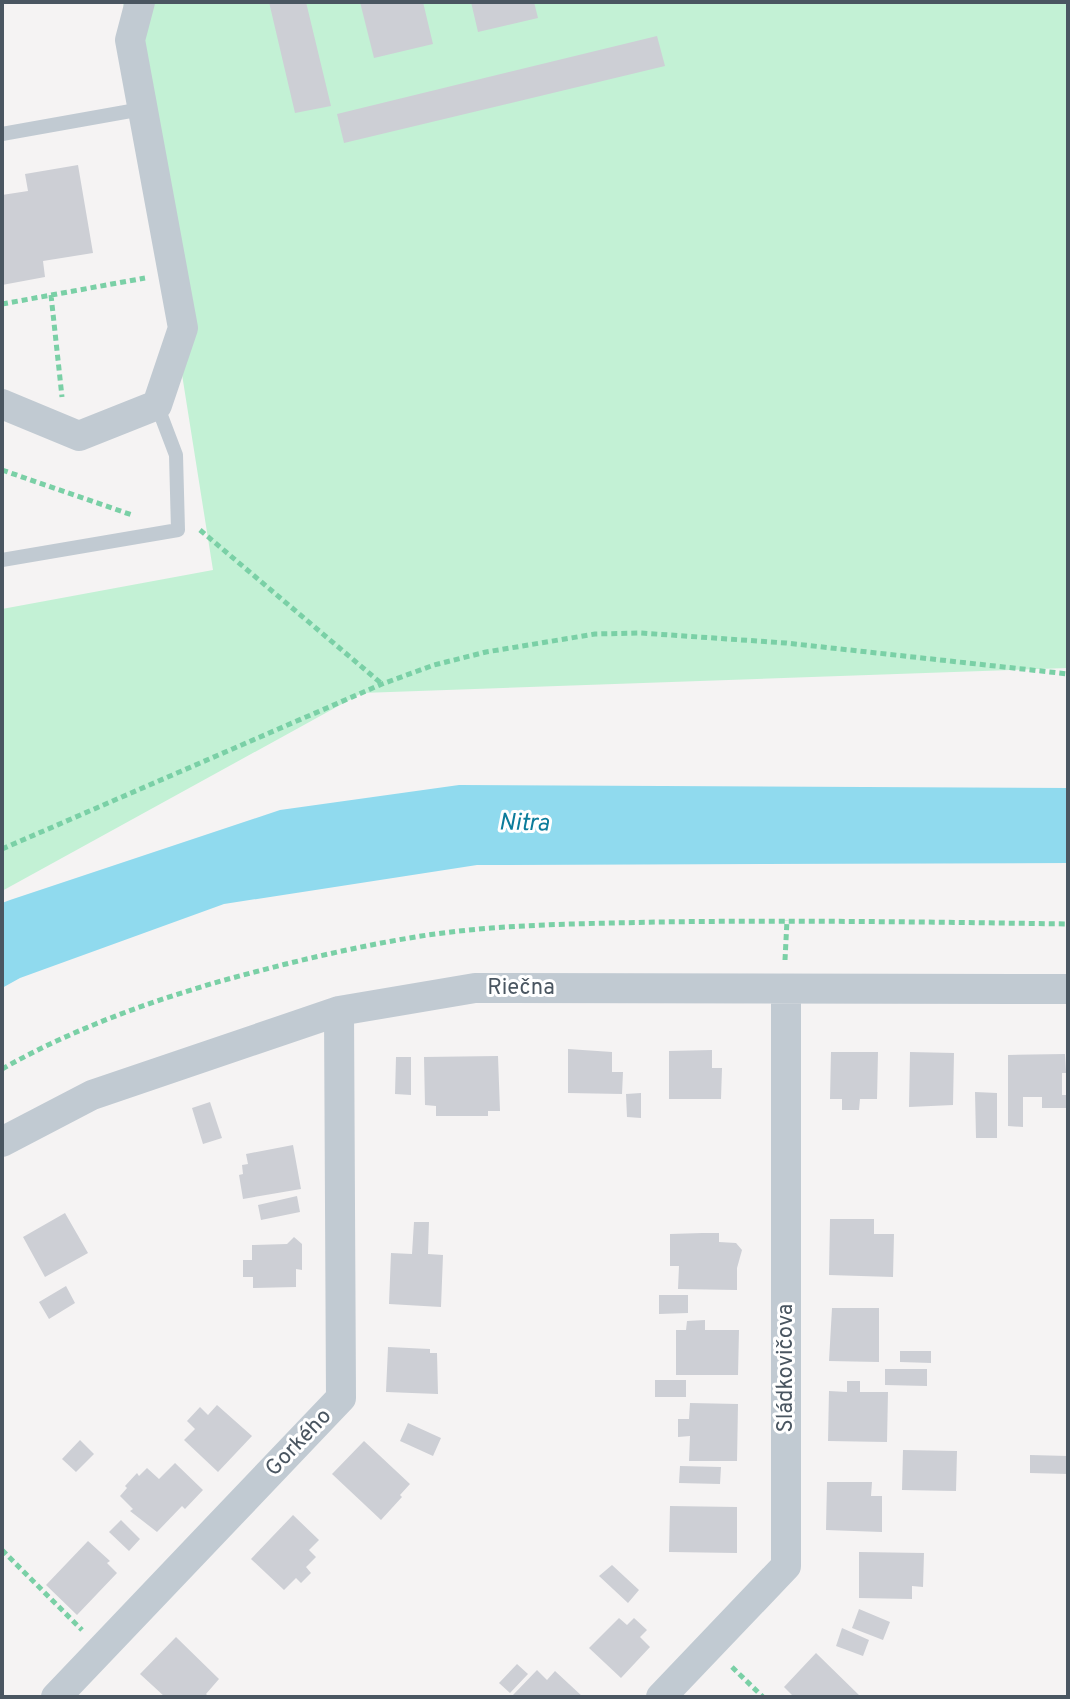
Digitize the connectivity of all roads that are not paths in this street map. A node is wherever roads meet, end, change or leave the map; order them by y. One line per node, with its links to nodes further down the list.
1 (140, 2): 2 (street)
2 (142, 109): 3 (lane); 5 (street)
3 (2, 134)
4 (2, 404): 5 (street)
5 (157, 405): 6 (lane)
6 (2, 560)
7 (786, 989): 8 (street, Riečna); 9 (street, Riečna); 12 (street, Sládkovičova)
8 (1068, 989)
9 (339, 1011): 10 (street, Riečna); 11 (street, Gorkého)
10 (2, 1142)
11 (66, 1693)
12 (661, 1697)

